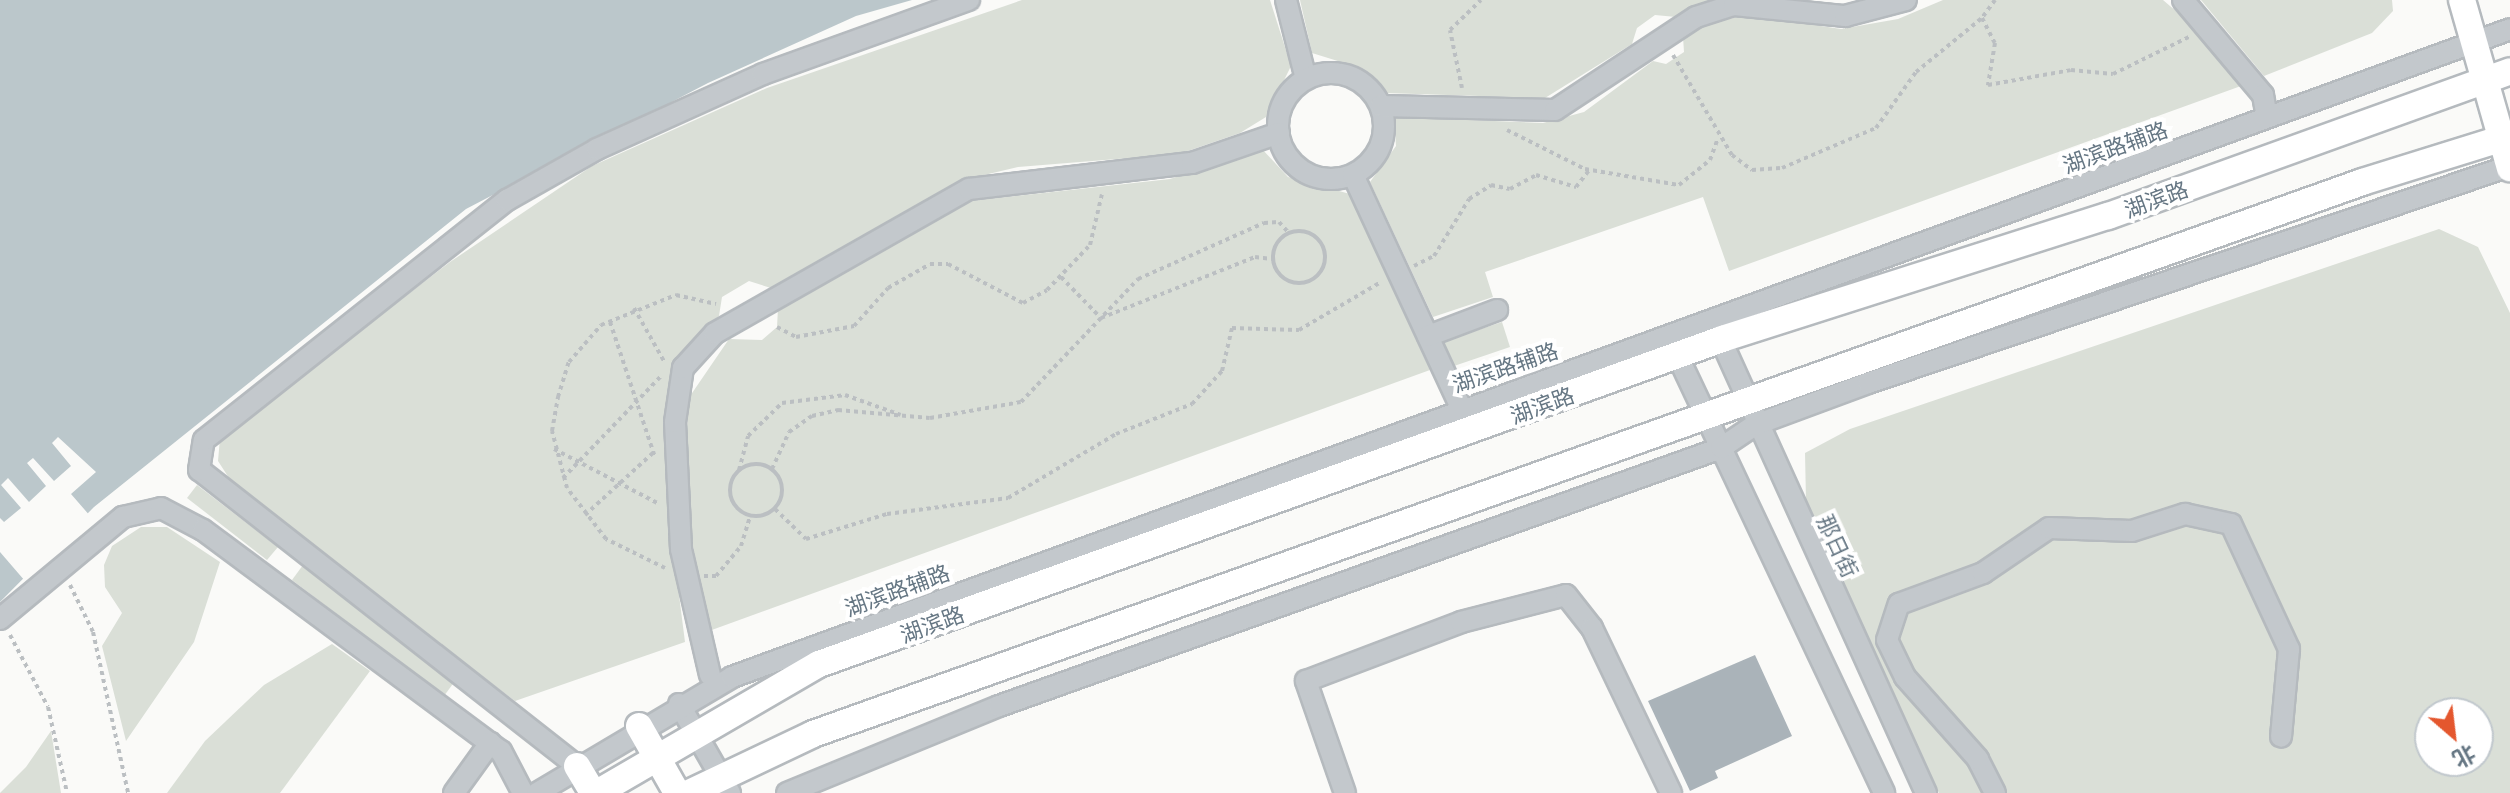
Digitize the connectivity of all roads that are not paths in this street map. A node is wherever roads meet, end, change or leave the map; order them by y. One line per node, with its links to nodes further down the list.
1 (969, 0): 33 (street)
2 (1286, 0): 9 (street)
3 (1906, 0): 11 (street)
4 (2183, 0): 12 (street)
5 (2462, 0): 7 (main road)
6 (2510, 29): 7 (street, 湖滨路辅路)
7 (2472, 43): 10 (main road); 12 (street, 湖滨路辅路)
8 (2510, 71): 10 (main road, 湖滨路)
9 (1306, 79): 11 (street); 13 (street)
10 (2484, 81): 14 (main road); 18 (main road, 湖滨路)
11 (1381, 106): 16 (street)
12 (2267, 117): 18 (street, 湖滨路辅路)
13 (1279, 133): 16 (street); 26 (street)
14 (2506, 137): 15 (main road); 22 (main road)
15 (2510, 167): 22 (street)
16 (1353, 175): 19 (street)
17 (1497, 310): 19 (street)
18 (1716, 329): 20 (main road, 湖滨路); 22 (street, 那日街)
19 (1428, 336): 21 (street)
20 (1673, 345): 21 (street, 湖滨路辅路); 23 (street); 29 (main road, 湖滨路)
21 (1461, 408): 27 (street, 湖滨路辅路)
22 (1750, 415): 23 (main road); 24 (street); 35 (street, 那日街)
23 (1706, 416): 24 (street); 34 (main road)
24 (1721, 448): 42 (street); 45 (street)
25 (0, 621): 31 (street)
26 (710, 675)
27 (679, 704): 28 (street, 湖滨路辅路); 29 (street)
28 (639, 726): 32 (main road); 33 (street, 湖滨路辅路)
29 (697, 734): 32 (main road, 湖滨路); 34 (street)
30 (2281, 737): 46 (street)
31 (490, 743): 36 (street); 37 (street)
32 (654, 755): 39 (main road, 湖滨路); 40 (main road)
33 (577, 766): 38 (street, 湖滨路辅路); 39 (main road)
34 (724, 785): 41 (main road)
35 (1922, 792)
36 (454, 793)
37 (523, 793)
38 (537, 793)
39 (595, 793)
40 (677, 793)
41 (689, 793)
42 (787, 793)
43 (1345, 793): 44 (street)
44 (1671, 793)
45 (1884, 793)
46 (1995, 793)

